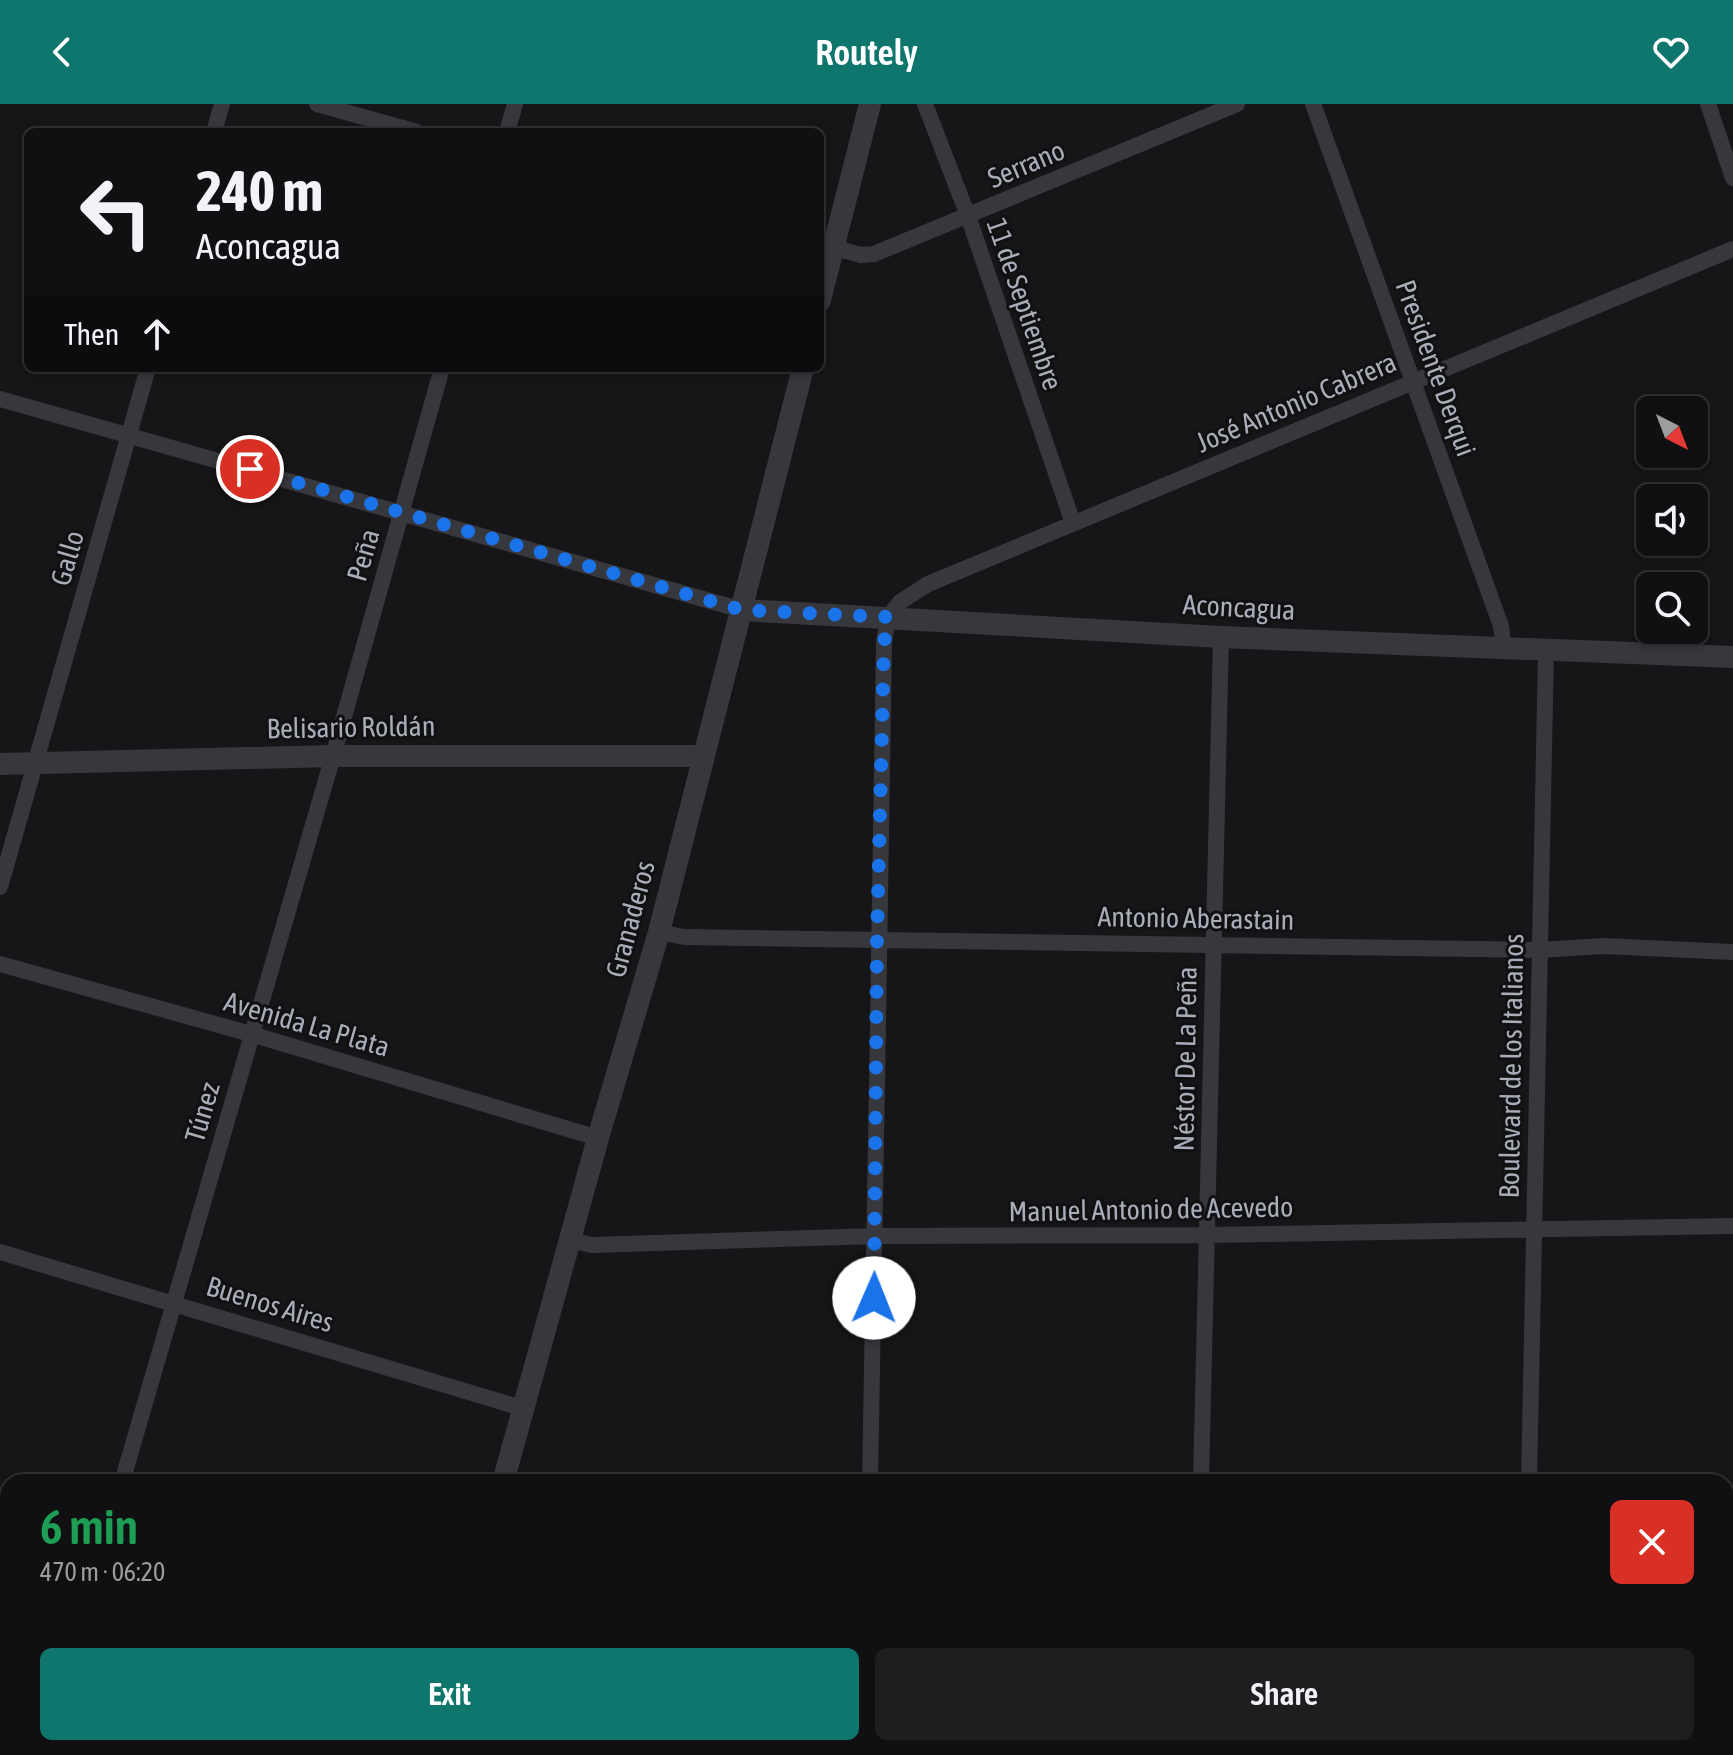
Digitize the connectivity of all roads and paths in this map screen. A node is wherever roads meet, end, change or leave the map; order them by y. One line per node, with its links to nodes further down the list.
1 (222, 104): 9 (street)
2 (317, 104): 10 (street)
3 (515, 104): 11 (street)
4 (870, 104): 14 (street)
5 (925, 104): 13 (street, 11 de Septiembre)
6 (1237, 104): 13 (street, Serrano)
7 (1313, 104): 20 (street, Presidente Derqui)
8 (1708, 104): 12 (street)
9 (215, 128)
10 (403, 128)
11 (508, 128)
12 (1733, 178)
13 (968, 216): 14 (street, Serrano); 24 (street, 11 de Septiembre)
14 (827, 246): 16 (street)
15 (1733, 249): 20 (street, José Antonio Cabrera)
16 (824, 269)
17 (147, 372): 22 (street, Gallo)
18 (441, 372): 23 (street, Peña)
19 (802, 372): 25 (street, Granaderos)
20 (1413, 382): 24 (street, José Antonio Cabrera); 28 (street, Presidente Derqui)
21 (0, 399): 22 (street)
22 (128, 436): 23 (street); 33 (street, Gallo)
23 (402, 512): 25 (street); 31 (street, Peña)
24 (1073, 523): 26 (street, José Antonio Cabrera)
25 (742, 610): 26 (street, Aconcagua); 32 (street, Granaderos)
26 (888, 617): 27 (street, Aconcagua); 37 (street)
27 (1221, 637): 28 (street, Aconcagua); 38 (street, Néstor De La Peña)
28 (1504, 650): 29 (street, Aconcagua)
29 (1546, 652): 30 (street, Aconcagua); 39 (street, Boulevard de los Italianos)
30 (1733, 657)
31 (333, 756): 32 (street, Belisario Roldán); 33 (street, Belisario Roldán); 42 (street, Túnez)
32 (704, 756): 36 (street, Granaderos)
33 (37, 763): 34 (street, Belisario Roldán); 35 (street, Gallo)
34 (0, 764)
35 (0, 887)
36 (659, 932): 37 (street, Antonio Aberastain); 43 (street, Granaderos)
37 (877, 939): 38 (street, Antonio Aberastain); 47 (street)
38 (1213, 944): 39 (street, Antonio Aberastain); 46 (street, Néstor De La Peña)
39 (1540, 950): 40 (street, Antonio Aberastain); 45 (street, Boulevard de los Italianos)
40 (1733, 952)
41 (0, 964): 42 (street, Avenida La Plata)
42 (251, 1034): 43 (street, Avenida La Plata); 50 (street, Túnez)
43 (598, 1138): 48 (street, Granaderos)
44 (1733, 1226): 45 (street, Manuel Antonio de Acevedo)
45 (1533, 1228): 46 (street, Manuel Antonio de Acevedo); 56 (street, Boulevard de los Italianos)
46 (1208, 1235): 47 (street, Manuel Antonio de Acevedo); 55 (street, Néstor De La Peña)
47 (876, 1236): 48 (street, Manuel Antonio de Acevedo); 54 (street)
48 (570, 1240): 51 (street, Granaderos)
49 (0, 1252): 50 (street, Buenos Aires)
50 (174, 1302): 51 (street, Buenos Aires); 52 (street, Túnez)
51 (525, 1409): 53 (street, Granaderos)
52 (124, 1474)
53 (505, 1474)
54 (870, 1474)
55 (1201, 1474)
56 (1529, 1474)

